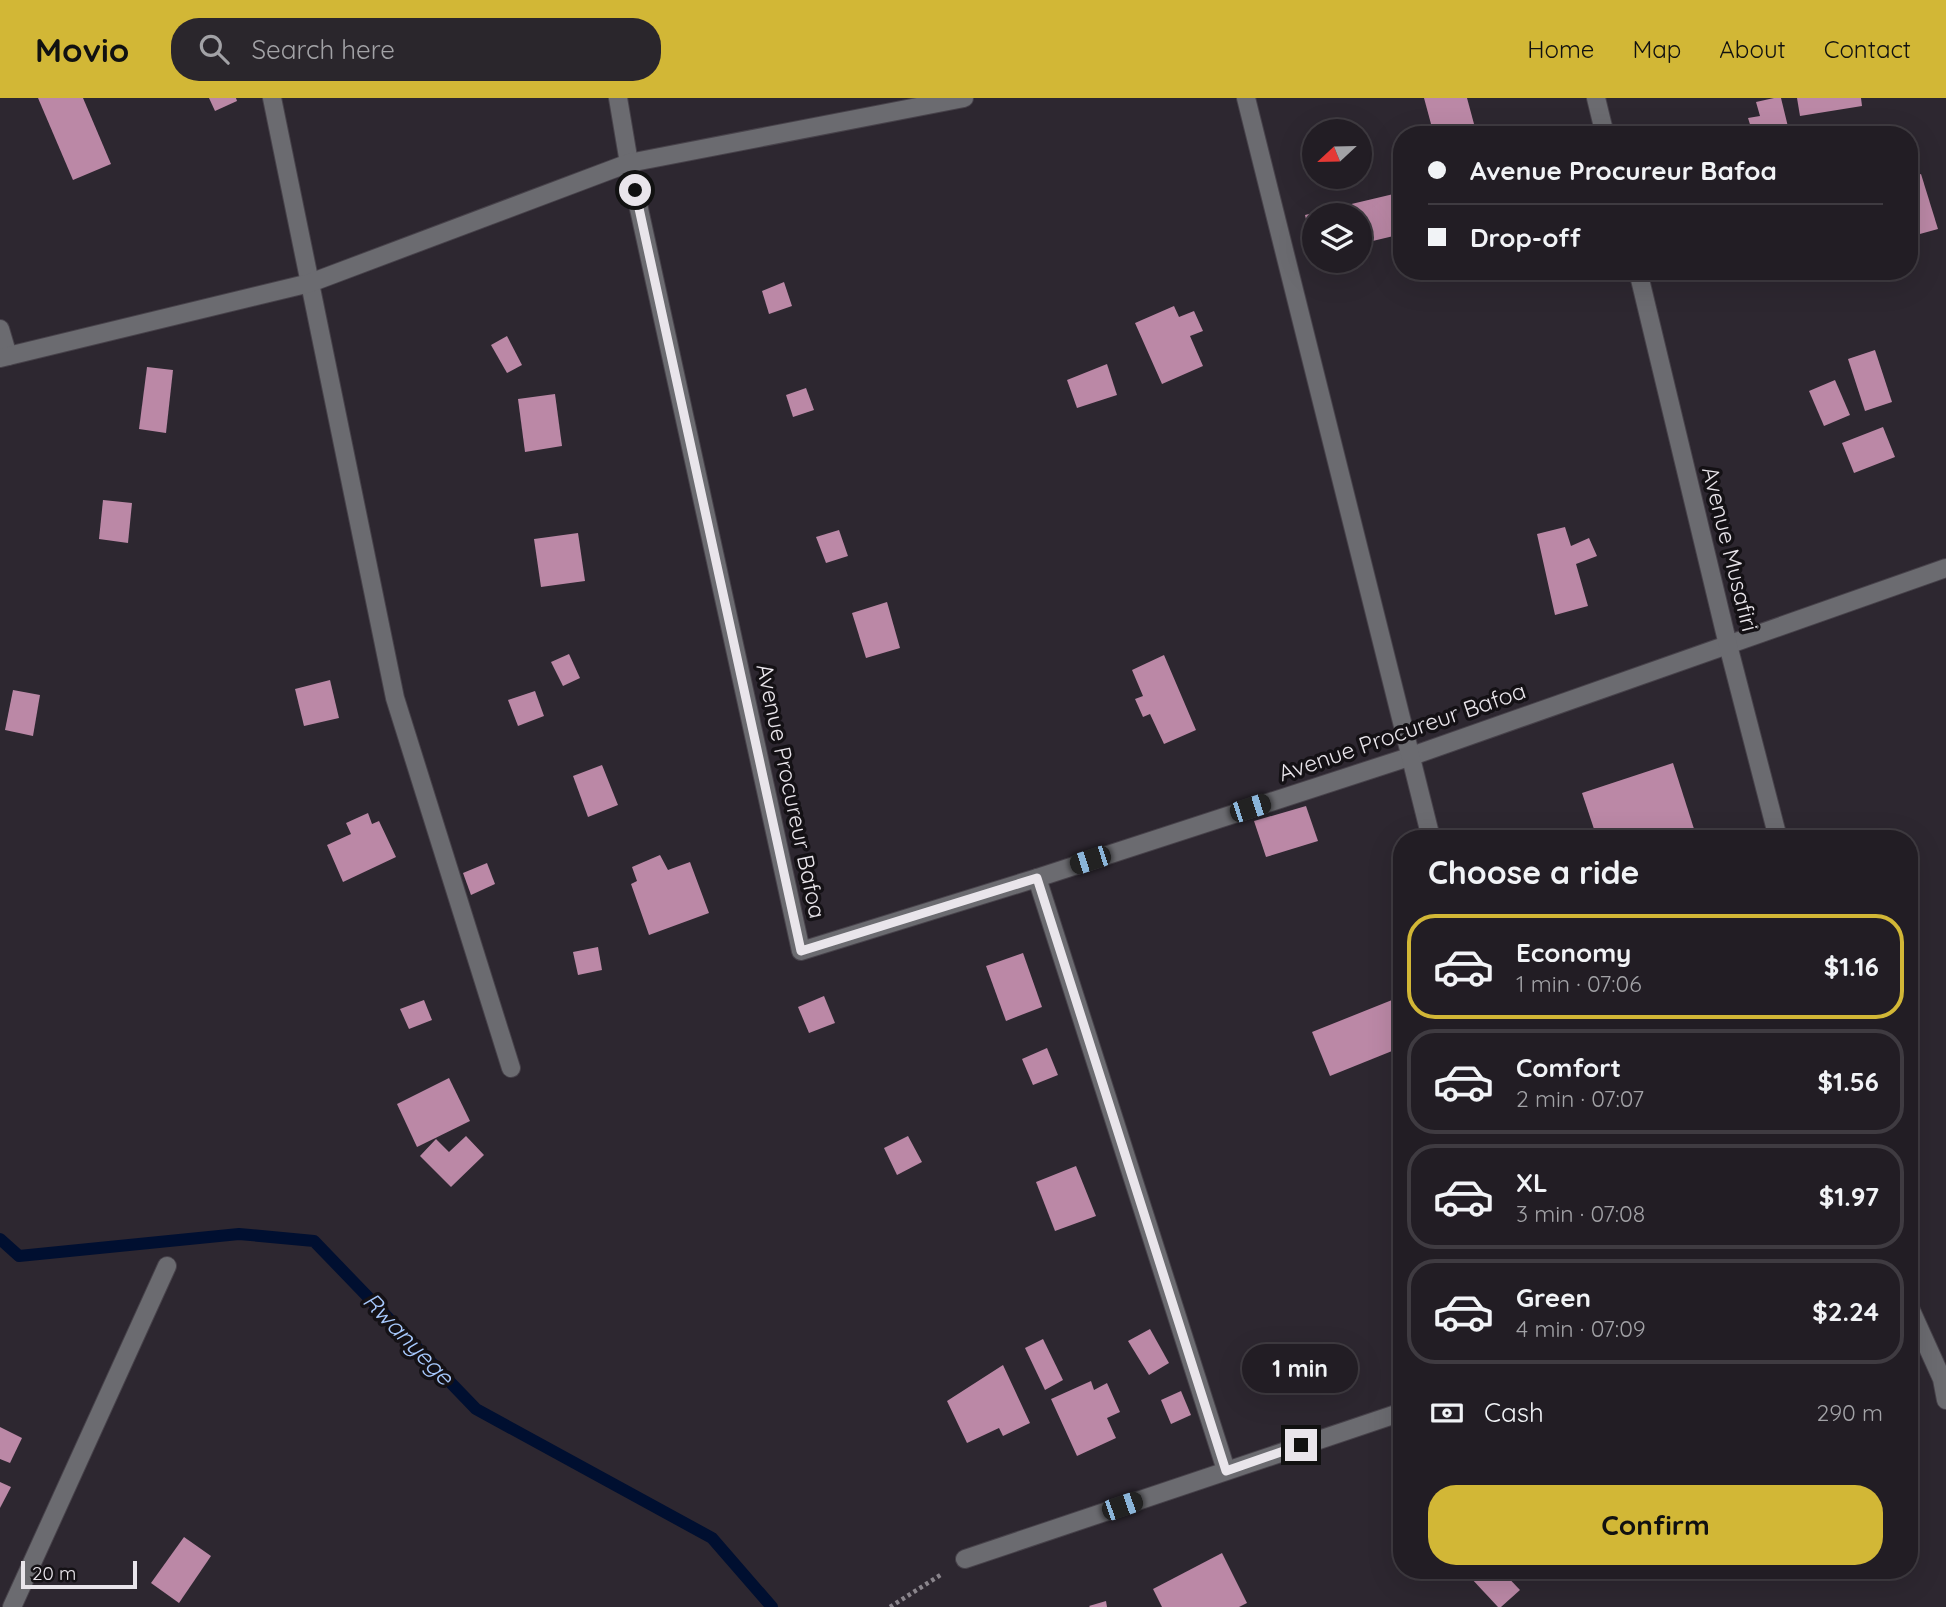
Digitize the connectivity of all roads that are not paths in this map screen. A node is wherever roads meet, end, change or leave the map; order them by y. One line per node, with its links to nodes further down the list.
1 (272, 98): 9 (street)
2 (618, 98): 7 (street, Avenue Procureur Bafoa)
3 (964, 98): 7 (street)
4 (1246, 98): 14 (street)
5 (1596, 98): 6 (street)
6 (1603, 126)
7 (629, 163): 9 (street); 17 (street, Avenue Procureur Bafoa)
8 (1640, 280): 13 (street, Avenue Musafiri)
9 (310, 283): 11 (street); 18 (street)
10 (0, 329): 11 (street)
11 (4, 357)
12 (1946, 568): 13 (street, Avenue Procureur Bafoa)
13 (1728, 645): 14 (street, Avenue Procureur Bafoa); 16 (street, Avenue Musafiri)
14 (1409, 757): 15 (street); 17 (street, Avenue Procureur Bafoa)
15 (1429, 830)
16 (1776, 830)
17 (1037, 878): 24 (street)
18 (511, 1068)
19 (167, 1266): 26 (street)
20 (1918, 1325): 21 (street)
21 (1944, 1378): 22 (street)
22 (1946, 1400)
23 (1393, 1415): 24 (street)
24 (1226, 1471): 25 (street)
25 (965, 1559)
26 (12, 1607)

